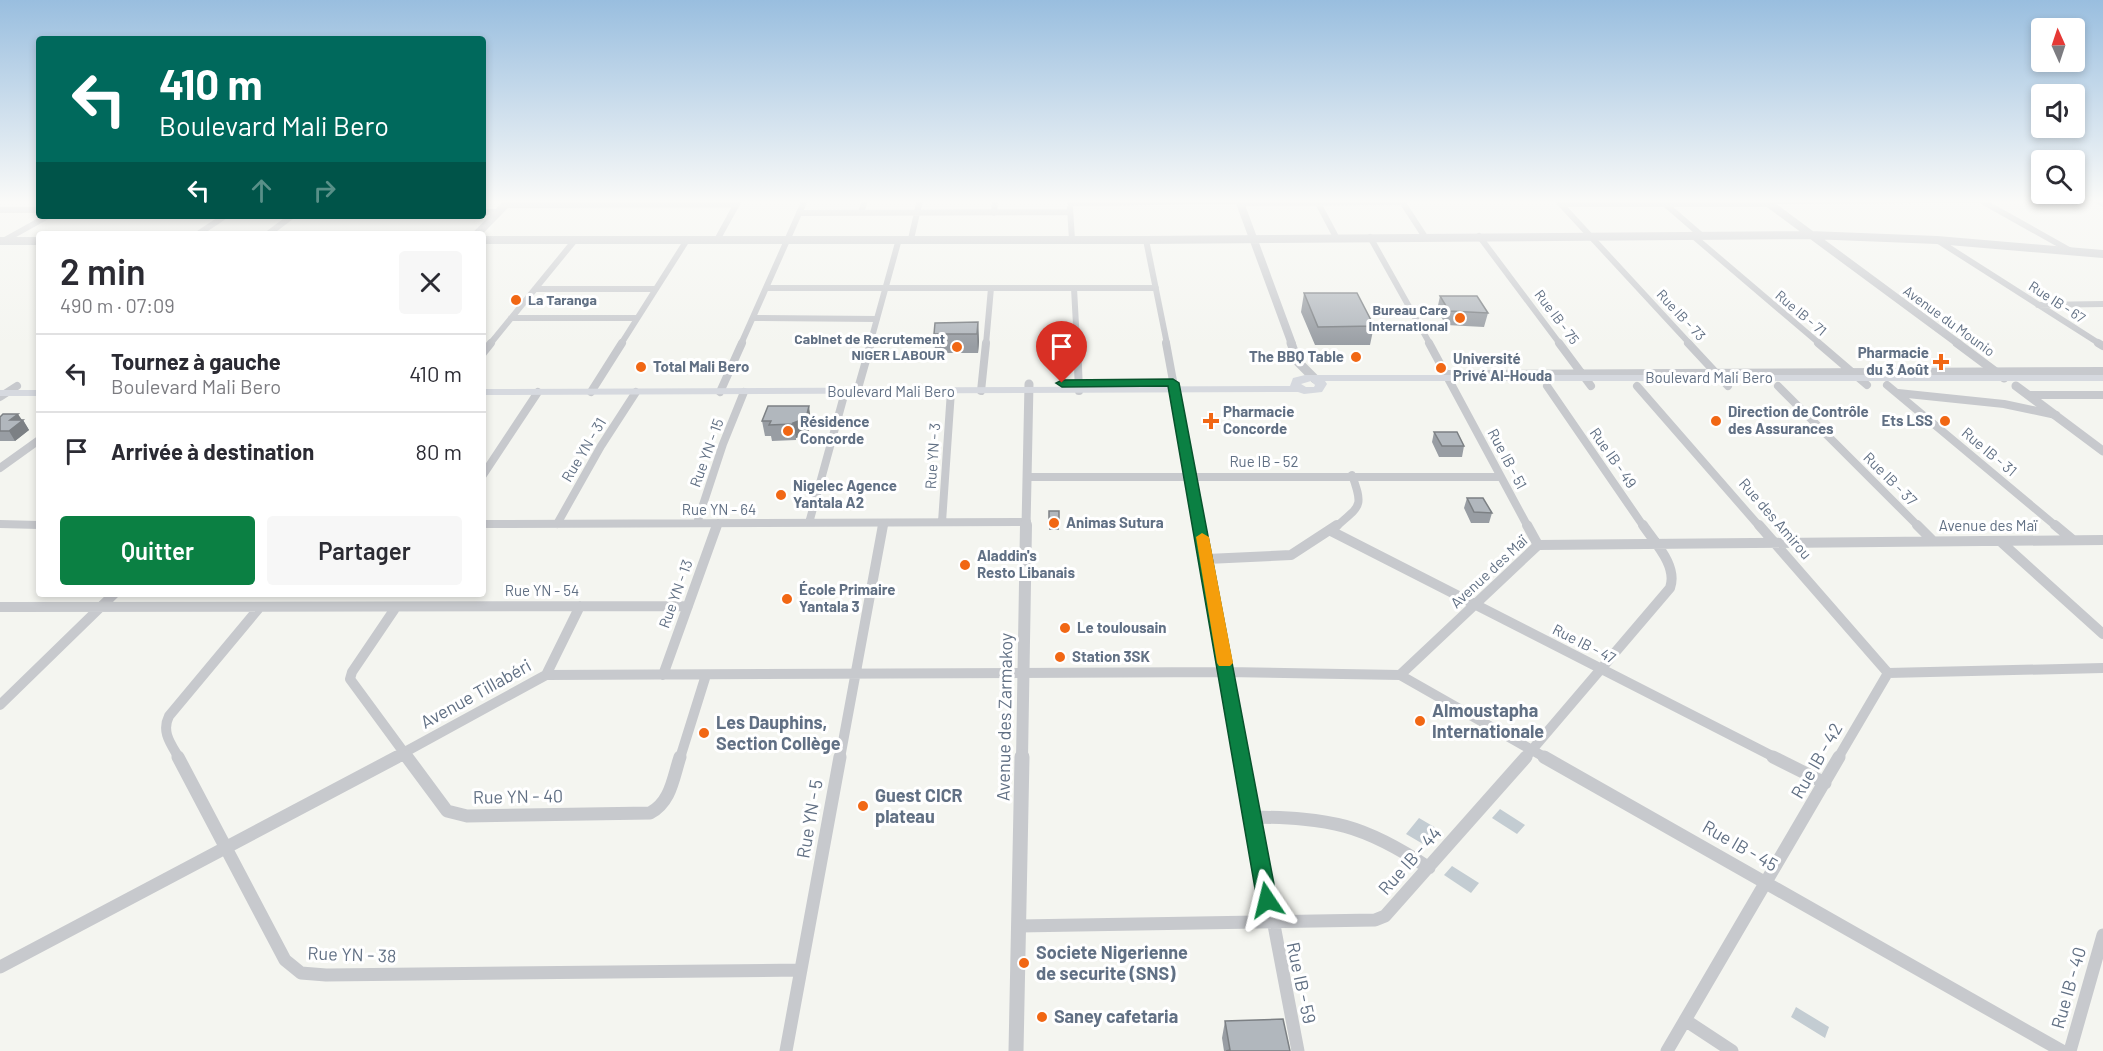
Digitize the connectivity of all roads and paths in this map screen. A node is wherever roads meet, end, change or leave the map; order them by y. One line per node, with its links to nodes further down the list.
1 (568, 249): 22 (street)
2 (681, 249): 23 (street)
3 (783, 249): 17 (street)
4 (895, 249): 18 (street)
5 (1148, 249): 21 (street, Rue IB - 59)
6 (1259, 249): 32 (street)
7 (1377, 249): 38 (street, Rue IB - 51)
8 (1489, 249): 39 (street, Rue IB - 75)
9 (1602, 249): 37 (street, Rue IB - 73)
10 (1713, 249): 35 (street, Rue IB - 71)
11 (1829, 249): 34 (street, Avenue du Mounio)
12 (1951, 249): 25 (street, Rue IB - 67)
13 (2047, 249): 15 (street)
14 (2068, 249): 15 (street)
15 (2071, 251): 16 (street)
16 (2102, 255)
17 (766, 288): 18 (street); 28 (street)
18 (885, 288): 19 (street); 29 (street)
19 (992, 288): 20 (street); 49 (street)
20 (1074, 288): 21 (street); 50 (street)
21 (1156, 288): 51 (street, Rue IB - 59)
22 (535, 289): 23 (street); 26 (street)
23 (655, 289): 27 (street)
24 (2103, 304): 25 (street)
25 (2038, 305): 30 (street, Rue IB - 67)
26 (511, 318): 27 (street); 31 (street)
27 (637, 318): 52 (street)
28 (753, 318): 29 (street); 53 (street)
29 (877, 319): 55 (street)
30 (2103, 346)
31 (486, 349)
32 (1298, 362): 40 (street); 41 (street)
33 (2103, 371): 34 (street, Boulevard Mali Bero)
34 (2000, 375): 35 (main road, Boulevard Mali Bero); 36 (main road, Boulevard Mali Bero)
35 (1859, 378): 37 (main road, Boulevard Mali Bero); 46 (main road, Boulevard Mali Bero); 56 (main road, Boulevard Mali Bero)
36 (2103, 378)
37 (1722, 379): 39 (main road, Boulevard Mali Bero); 45 (main road, Boulevard Mali Bero); 46 (main road, Boulevard Mali Bero)
38 (1450, 380): 39 (main road, Boulevard Mali Bero); 41 (main road, Boulevard Mali Bero); 44 (main road, Boulevard Mali Bero); 74 (street, Rue IB - 51)
39 (1587, 380): 44 (main road, Boulevard Mali Bero); 45 (main road, Boulevard Mali Bero)
40 (1298, 384): 41 (main road, Boulevard Mali Bero); 51 (main road, Boulevard Mali Bero)
41 (1318, 384)
42 (486, 385): 52 (main road, Boulevard Mali Bero)
43 (36, 386): 57 (main road)
44 (1547, 386): 92 (street, Rue IB - 49)
45 (1637, 386): 90 (street, Rue des Amirou)
46 (1778, 386): 88 (street, Rue IB - 37)
47 (2016, 386): 48 (main road, Boulevard Mali Bero); 56 (main road, Boulevard Mali Bero); 64 (street)
48 (2103, 386)
49 (981, 387): 54 (main road, Boulevard Mali Bero); 55 (main road, Boulevard Mali Bero); 62 (main road, Boulevard Mali Bero)
50 (1079, 387): 51 (main road, Boulevard Mali Bero); 54 (main road, Boulevard Mali Bero)
51 (1174, 387): 71 (street, Rue IB - 59)
52 (593, 388): 53 (main road, Boulevard Mali Bero); 59 (main road, Boulevard Mali Bero); 60 (main road, Boulevard Mali Bero)
53 (722, 388): 55 (main road, Boulevard Mali Bero); 60 (main road, Boulevard Mali Bero); 61 (main road, Boulevard Mali Bero)
54 (1028, 388): 73 (street, Avenue des Zarmakoy)
55 (853, 389): 61 (main road, Boulevard Mali Bero); 62 (main road, Boulevard Mali Bero); 79 (street)
56 (1891, 389): 66 (street); 86 (street, Rue IB - 31)
57 (2, 392): 63 (main road)
58 (486, 392): 59 (main road, Boulevard Mali Bero)
59 (538, 392): 70 (street)
60 (636, 392): 83 (street, Rue YN - 31)
61 (744, 392): 77 (street, Rue YN - 15)
62 (951, 392): 75 (street, Rue YN - 3)
63 (36, 393)
64 (2029, 395): 65 (street); 66 (street)
65 (2103, 395)
66 (2056, 416): 68 (street)
67 (36, 442): 69 (street)
68 (2103, 451)
69 (0, 468)
70 (486, 470)
71 (1191, 476): 72 (street, Rue IB - 52); 73 (street, Rue IB - 52); 93 (street, Rue IB - 59)
72 (1352, 476): 74 (street, Rue IB - 52); 85 (street)
73 (1028, 477): 76 (street, Avenue des Zarmakoy)
74 (1501, 477): 91 (street, Rue IB - 51)
75 (942, 522): 76 (street, Rue YN - 64); 80 (street, Rue YN - 64)
76 (1027, 522): 106 (street, Avenue des Zarmakoy)
77 (697, 523): 78 (street, Rue YN - 64); 83 (street, Rue YN - 64)
78 (718, 523): 79 (street, Rue YN - 64); 97 (street, Rue YN - 13)
79 (809, 523): 80 (street, Rue YN - 64)
80 (883, 523): 108 (street, Rue YN - 5)
81 (0, 524): 84 (street)
82 (486, 524): 83 (street, Rue YN - 64)
83 (558, 524)
84 (36, 525)
85 (1331, 531): 93 (street); 98 (street, Rue IB - 47)
86 (2073, 540): 87 (street, Avenue des Maï); 89 (street, Avenue des Maï)
87 (2103, 540)
88 (1933, 541): 89 (street, Avenue des Maï); 90 (street, Avenue des Maï)
89 (2000, 541): 102 (street)
90 (1776, 543): 92 (street, Avenue des Maï); 107 (street, Rue des Amirou)
91 (1538, 544): 92 (street, Avenue des Maï); 98 (street, Avenue des Maï)
92 (1657, 545): 104 (street, Rue IB - 44)
93 (1207, 559): 105 (street, Rue IB - 59)
94 (111, 597): 95 (street)
95 (101, 606): 99 (street, Rue YN - 54); 101 (street, Rue YN - 54); 113 (street)
96 (580, 606): 97 (street, Rue YN - 54); 100 (street, Rue YN - 54); 109 (street)
97 (688, 606): 110 (street, Rue YN - 13)
98 (1476, 606): 104 (street, Rue IB - 47); 112 (street, Avenue des Maï)
99 (0, 607)
100 (396, 607): 101 (street, Rue YN - 54); 115 (street, Rue YN - 40)
101 (259, 608): 118 (street, Rue YN - 38)
102 (2103, 634)
103 (2103, 668): 107 (street)
104 (1601, 670): 114 (street, Rue IB - 44); 116 (street, Rue IB - 47)
105 (1226, 672): 106 (street); 112 (street); 117 (street, Rue IB - 59)
106 (1024, 673): 108 (street, Avenue Tillabéri); 122 (street, Avenue des Zarmakoy)
107 (1888, 673): 116 (street, Rue IB - 42)
108 (855, 674): 111 (street, Avenue Tillabéri); 125 (street, Rue YN - 5)
109 (546, 675): 110 (street, Avenue Tillabéri); 115 (street, Avenue Tillabéri)
110 (663, 675): 111 (street, Avenue Tillabéri)
111 (706, 675): 115 (street, Rue YN - 40)
112 (1400, 675): 114 (street, Rue IB - 45)
113 (0, 705)
114 (1533, 749): 119 (street, Rue IB - 44); 120 (street, Rue IB - 45)
115 (406, 752): 118 (street, Avenue Tillabéri)
116 (1825, 783): 120 (street, Rue IB - 42)
117 (1252, 817): 119 (street); 121 (street, Rue IB - 59)
118 (227, 847): 124 (street, Avenue Tillabéri); 125 (street, Rue YN - 38)
119 (1429, 868): 121 (street, Rue IB - 44)
120 (1766, 882): 126 (street, Rue IB - 42); 132 (street, Rue IB - 45)
121 (1271, 921): 122 (street, Rue IB - 44); 129 (street, Rue IB - 59)
122 (1019, 926): 128 (street, Avenue des Zarmakoy)
123 (2103, 935): 133 (street, Rue IB - 40)
124 (0, 967)
125 (801, 970): 127 (street, Rue YN - 5)
126 (1685, 1020): 130 (street, Rue IB - 42); 131 (street)
127 (786, 1051)
128 (1016, 1051)
129 (1298, 1051)
130 (1667, 1051)
131 (1732, 1051)
132 (2062, 1051)
133 (2070, 1051)

